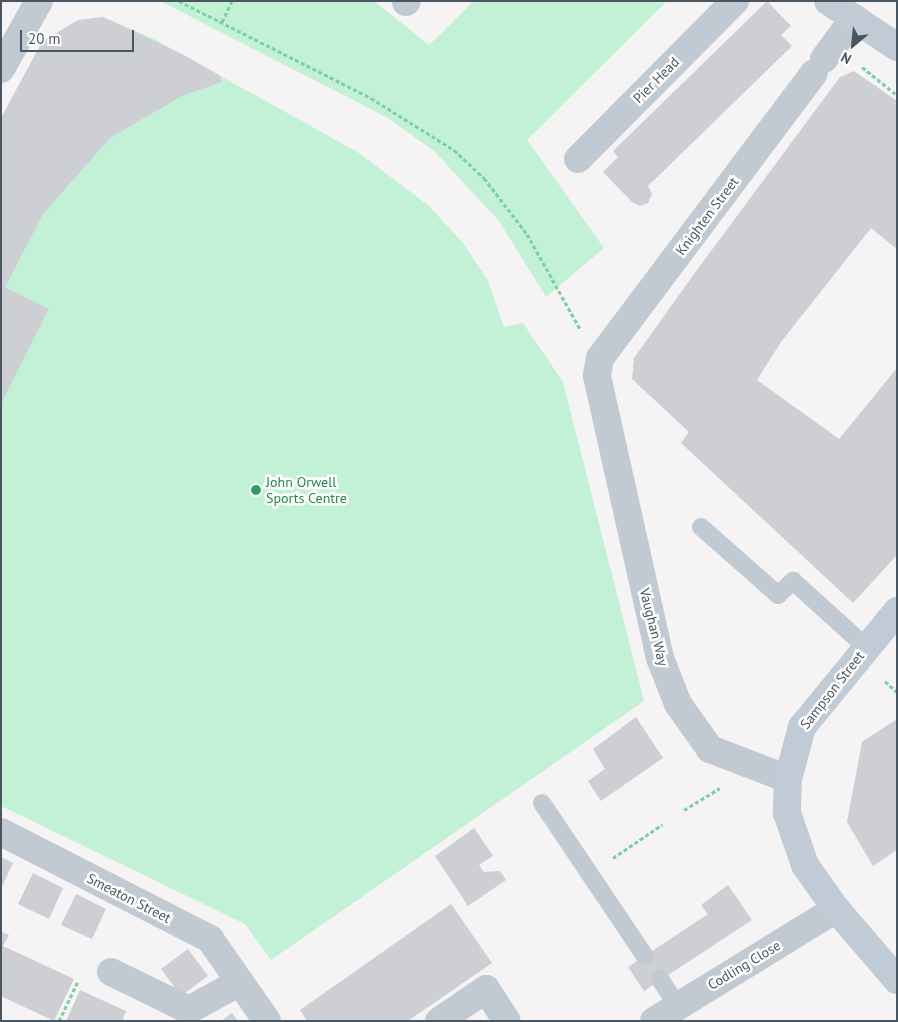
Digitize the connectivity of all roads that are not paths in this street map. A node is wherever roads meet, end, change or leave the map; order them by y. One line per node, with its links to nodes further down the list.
1 (39, 1): 6 (street)
2 (735, 1): 7 (street, Pier Head)
3 (828, 1): 4 (street)
4 (854, 18): 5 (street); 8 (street, Knighten Street)
5 (897, 47)
6 (1, 69)
7 (578, 159)
8 (600, 358): 12 (street, Vaughan Way)
9 (701, 527): 11 (lane)
10 (897, 611): 11 (street, Sampson Street)
11 (866, 647): 12 (street, Sampson Street)
12 (788, 779): 15 (street)
13 (542, 803): 16 (lane)
14 (1, 832): 20 (street, Smeaton Street)
15 (836, 909): 19 (street); 21 (street, Codling Close)
16 (645, 956)
17 (111, 972): 22 (street)
18 (660, 979): 21 (lane)
19 (897, 980)
20 (240, 982): 22 (street); 23 (street, Smeaton Street)
21 (677, 1005): 26 (street, Codling Close)
22 (186, 1015)
23 (266, 1021)
24 (438, 1021): 25 (street)
25 (508, 1021)
26 (654, 1021)

